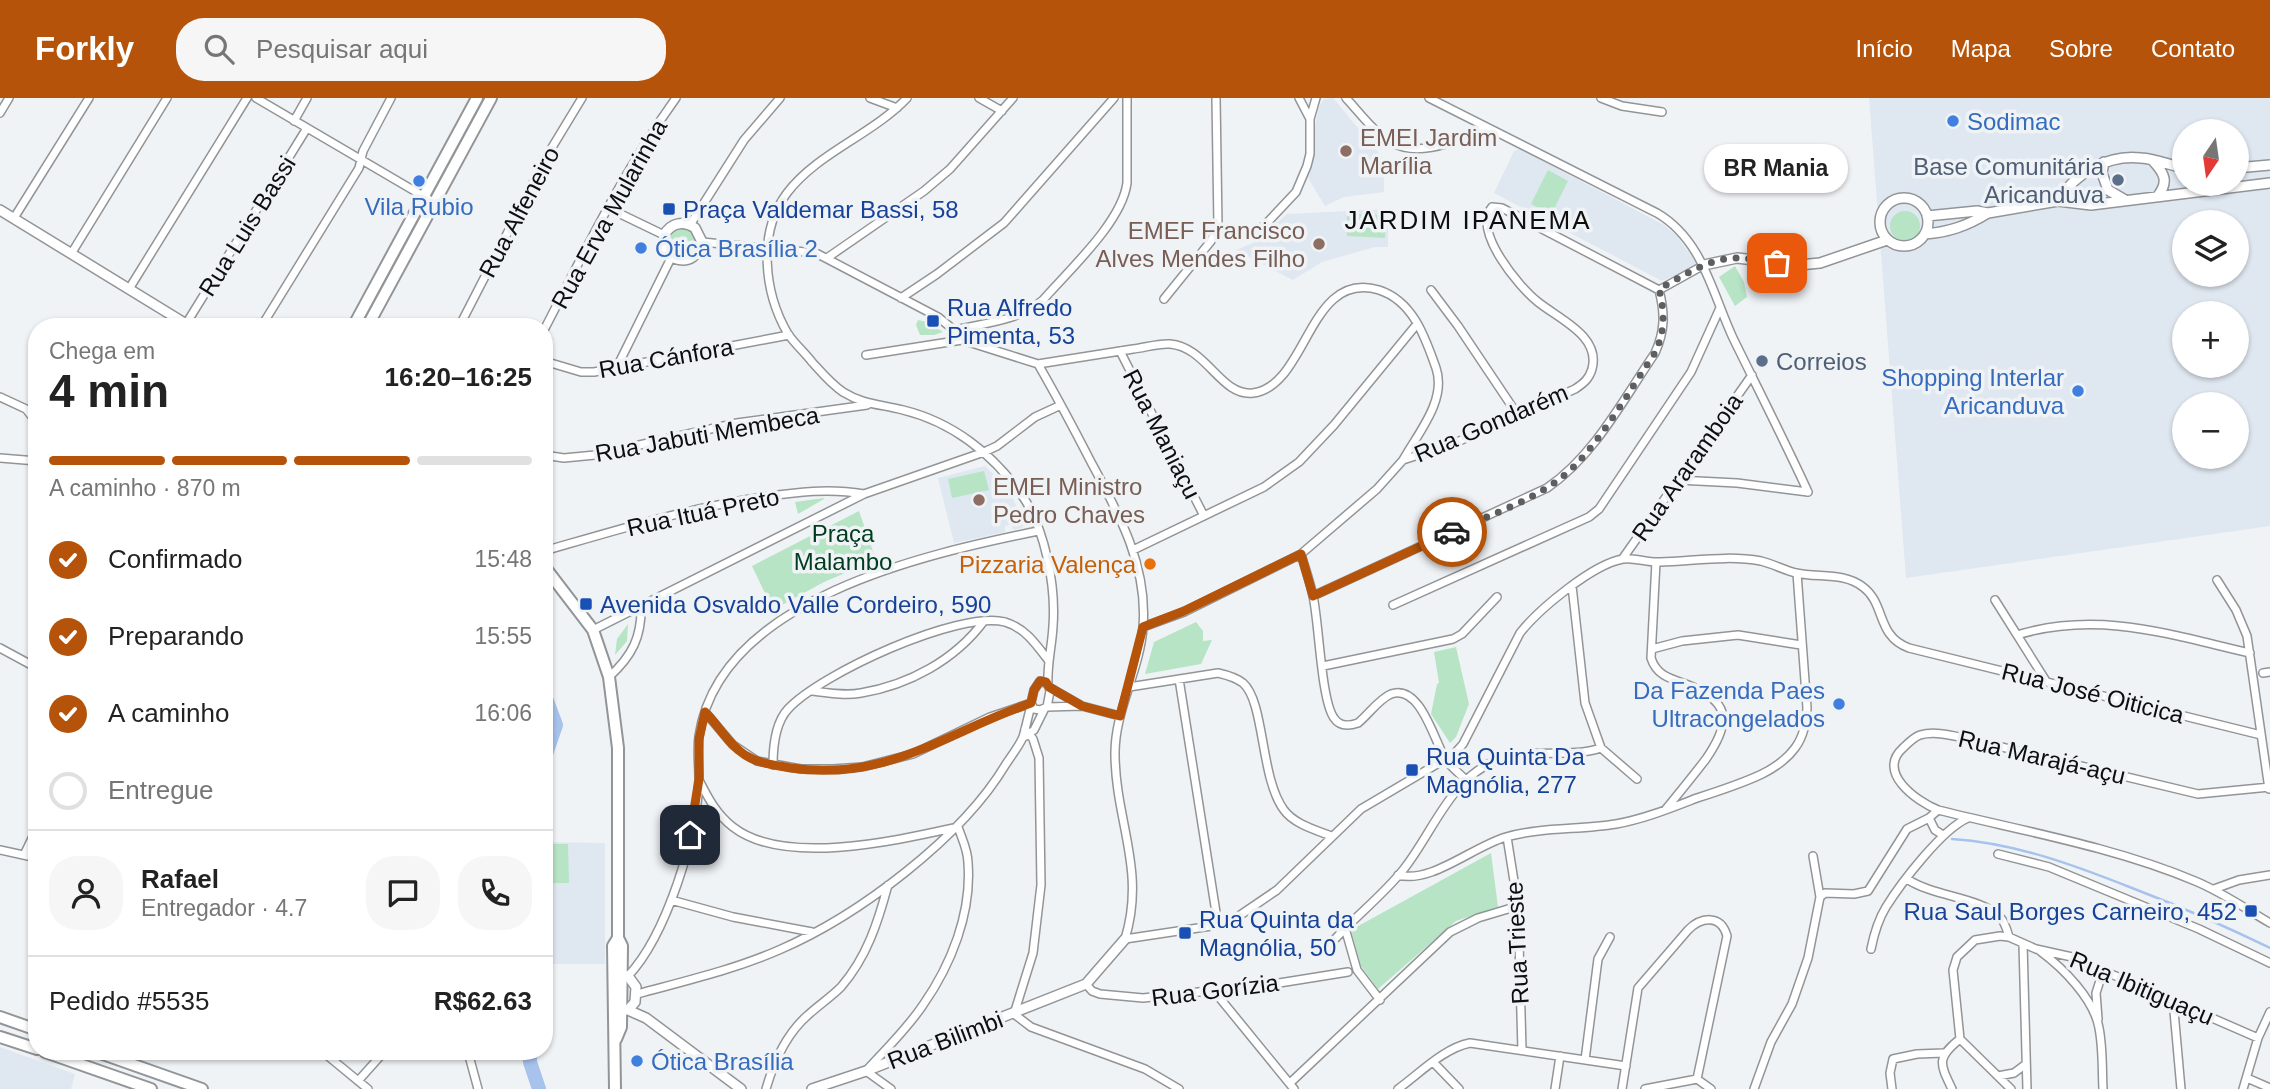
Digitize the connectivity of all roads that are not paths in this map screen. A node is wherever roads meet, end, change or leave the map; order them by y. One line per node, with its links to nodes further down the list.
1 (9, 98): 28 (street)
2 (89, 98): 49 (street)
3 (167, 98): 57 (street)
4 (247, 98): 61 (street)
5 (256, 98): 30 (street)
6 (307, 98): 30 (street)
7 (391, 98): 33 (street)
8 (477, 98): 40 (main road)
9 (491, 98): 44 (main road)
10 (582, 98): 72 (street, Rua Alfeneiro)
11 (676, 98): 45 (street, Rua Erva Mularinha)
12 (780, 98): 50 (street)
13 (870, 98): 25 (street)
14 (907, 98): 25 (street)
15 (979, 98): 26 (street)
16 (1013, 98): 26 (street)
17 (1114, 98): 64 (street)
18 (1127, 98): 75 (street)
19 (1216, 98): 51 (street)
20 (1299, 98): 29 (street)
21 (1316, 98): 29 (street)
22 (1346, 98): 31 (street)
23 (1429, 98): 31 (street)
24 (1601, 98): 27 (street)
25 (897, 108): 56 (street)
26 (1002, 111): 59 (street)
27 (1662, 112)
28 (0, 113)
29 (1310, 120): 51 (street)
30 (294, 121): 32 (street)
31 (1486, 127): 60 (street)
32 (307, 128): 33 (street); 68 (street, Rua Luis Bassi)
33 (361, 159): 40 (street); 69 (street)
34 (2151, 159): 35 (street); 36 (street); 41 (street)
35 (2104, 162): 42 (street); 43 (street)
36 (2172, 164)
37 (2270, 165): 38 (street)
38 (2249, 167)
39 (2270, 183): 41 (street)
40 (424, 196): 44 (street); 70 (main road)
41 (2157, 197): 43 (street)
42 (2058, 201): 43 (street); 47 (street)
43 (2127, 201)
44 (435, 203): 71 (main road)
45 (608, 208): 53 (street); 73 (street, Rua Erva Mularinha)
46 (0, 210): 49 (street)
47 (1988, 213): 48 (street); 52 (street)
48 (1927, 216): 52 (street); 54 (street)
49 (14, 218): 57 (street)
50 (690, 225): 53 (street); 55 (street)
51 (1216, 232): 65 (street)
52 (1925, 234): 54 (street)
53 (664, 235): 58 (street)
54 (1887, 240): 60 (street)
55 (702, 242): 56 (street); 58 (street)
56 (768, 248): 59 (street); 76 (street)
57 (71, 254): 61 (street)
58 (671, 258): 82 (street)
59 (827, 258): 64 (street)
60 (1704, 265): 62 (street); 66 (street)
61 (129, 289): 67 (street)
62 (1659, 289): 88 (street, Rua Gondarém); 107 (street)
63 (1431, 290): 88 (street)
64 (901, 298): 75 (street)
65 (1164, 299)
66 (1720, 307): 83 (street); 111 (street)
67 (176, 318)
68 (194, 318)
69 (267, 318)
70 (358, 318)
71 (372, 318)
72 (464, 318)
73 (550, 318)
74 (1417, 324): 78 (street); 93 (street); 96 (street)
75 (954, 330): 77 (street)
76 (789, 335): 82 (street, Rua Cánfora); 85 (street)
77 (962, 340): 79 (street); 81 (street)
78 (1120, 351): 81 (street); 96 (street, Rua Maniaçu)
79 (866, 355)
80 (553, 363): 82 (street, Rua Cánfora)
81 (1038, 365): 86 (street)
82 (616, 369)
83 (1752, 375): 94 (street, Rua Araramboia); 94 (street)
84 (0, 397): 87 (street)
85 (869, 405): 89 (street); 90 (street, Rua Jabuti Membeca)
86 (1061, 405): 89 (street); 99 (street)
87 (28, 412)
88 (1517, 414): 93 (street, Rua Gondarém)
89 (984, 452): 95 (street); 97 (street)
90 (553, 456)
91 (0, 458): 92 (street)
92 (28, 460)
93 (1403, 460): 100 (street, Rua Gondarém)
94 (1678, 480): 101 (street, Rua Araramboia)
95 (864, 494): 98 (street, Rua Ituá Preto); 110 (street)
96 (1204, 516): 99 (street)
97 (1038, 531): 120 (street); 132 (street)
98 (553, 548)
99 (1133, 550): 113 (street)
100 (1301, 554): 107 (street); 113 (street, Rua Gondarém)
101 (1623, 558): 102 (street, Rua José Oiticica); 106 (street)
102 (1656, 562): 103 (street, Rua José Oiticica); 118 (street)
103 (1797, 573): 116 (street); 125 (street, Rua José Oiticica)
104 (553, 578): 114 (main road)
105 (2217, 580): 119 (street)
106 (1572, 586): 136 (street); 137 (street)
107 (1313, 596): 122 (street)
108 (1497, 597): 122 (street)
109 (1996, 600): 115 (street)
110 (641, 605): 114 (street); 123 (street)
111 (1393, 605)
112 (985, 621): 120 (street); 128 (street); 128 (street)
113 (1143, 627): 127 (street)
114 (593, 630): 123 (main road)
115 (2017, 635): 119 (street); 125 (street)
116 (1801, 645): 118 (street); 143 (street)
117 (0, 648): 121 (street)
118 (1652, 649): 143 (street)
119 (2250, 653): 135 (street)
120 (1048, 662): 126 (street)
121 (28, 663)
122 (1323, 666): 137 (street)
123 (609, 677): 179 (main road)
124 (1179, 679): 127 (street); 149 (street); 166 (street)
125 (2046, 681): 135 (street, Rua José Oiticica)
126 (1046, 684): 129 (street); 130 (street); 131 (street)
127 (1129, 687): 133 (street)
128 (812, 691): 138 (street)
129 (1031, 704): 131 (street); 134 (street); 138 (street)
130 (1082, 706): 131 (street); 133 (street)
131 (1045, 709): 134 (street)
132 (705, 712): 138 (street); 139 (street)
133 (1120, 716): 171 (street)
134 (1027, 731): 147 (street); 187 (street)
135 (2261, 735): 142 (street)
136 (1601, 748): 140 (street); 141 (street)
137 (1446, 760): 141 (street); 149 (street)
138 (773, 765)
139 (699, 779): 147 (street); 163 (street)
140 (1637, 779)
141 (1466, 780): 157 (street)
142 (2269, 788): 144 (street, Rua Marajá-açu)
143 (1665, 810): 150 (street)
144 (1938, 810): 145 (street); 146 (street)
145 (1929, 818): 148 (street); 162 (street)
146 (1968, 818): 148 (street); 161 (street)
147 (958, 827): 160 (street); 208 (street)
148 (1943, 835): 159 (street)
149 (1331, 836): 166 (street)
150 (1507, 837): 157 (street); 164 (street, Rua Trieste)
151 (28, 847): 154 (street)
152 (0, 850): 154 (street)
153 (1998, 854): 176 (street)
154 (24, 855): 155 (street)
155 (28, 856)
156 (1812, 856): 162 (street)
157 (1398, 875): 167 (street)
158 (2270, 875): 161 (street)
159 (1907, 879): 170 (street); 175 (street)
160 (888, 885): 168 (street); 222 (street)
161 (2214, 890): 165 (street)
162 (1821, 897): 231 (street)
163 (671, 900): 168 (street); 179 (street)
164 (1518, 906): 183 (street); 196 (street, Rua Trieste)
165 (2270, 923)
166 (1218, 925): 171 (street)
167 (1345, 928): 172 (street); 183 (street)
168 (813, 932): 185 (street)
169 (1610, 937): 204 (street)
170 (2009, 937): 173 (street, Rua Ibitiguaçu); 194 (street)
171 (1125, 939): 180 (street)
172 (1335, 939)
173 (2023, 944): 174 (street, Rua Ibitiguaçu); 206 (street)
174 (2036, 948): 177 (street, Rua Ibitiguaçu); 189 (street)
175 (1871, 949)
176 (2270, 964)
177 (2103, 971): 184 (street, Rua Ibitiguaçu); 189 (street)
178 (1348, 972): 181 (street, Rua Gorízia)
179 (621, 975): 182 (main road); 185 (main road); 185 (street)
180 (1082, 986): 181 (street, Rua Gorízia); 187 (street, Rua Bilimbi)
181 (1214, 991): 213 (street)
182 (613, 993): 185 (main road); 193 (main road)
183 (1380, 1000): 213 (street)
184 (2173, 1000): 192 (street, Rua Ibitiguaçu); 237 (street)
185 (630, 1004): 193 (main road); 221 (street)
186 (2270, 1012): 192 (street)
187 (1014, 1014): 208 (street, Rua Bilimbi); 214 (street)
188 (0, 1017): 190 (main road)
189 (2099, 1026): 236 (street)
190 (28, 1027)
191 (0, 1037): 195 (main road)
192 (2258, 1038): 210 (street)
193 (615, 1039): 220 (main road)
194 (1960, 1039): 197 (street); 209 (street)
195 (28, 1046)
196 (1522, 1050): 198 (street); 205 (street)
197 (1944, 1053): 232 (street); 233 (street)
198 (1560, 1056): 204 (street); 227 (street)
199 (68, 1060): 216 (main road)
200 (120, 1060): 217 (main road)
201 (333, 1060): 212 (street)
202 (377, 1060): 212 (street)
203 (470, 1060): 219 (street)
204 (1585, 1060): 207 (street)
205 (1434, 1063): 225 (street); 226 (street)
206 (2026, 1064): 209 (street); 235 (street)
207 (1626, 1066): 211 (street); 228 (street)
208 (866, 1071): 223 (street, Rua Bilimbi); 224 (street)
209 (1998, 1076): 234 (street)
210 (2247, 1078): 215 (street); 238 (street)
211 (1697, 1079): 229 (street); 230 (street)
212 (358, 1081): 218 (street)
213 (1292, 1086)
214 (1175, 1088)
215 (2270, 1088)
216 (151, 1089)
217 (202, 1089)
218 (368, 1089)
219 (478, 1089)
220 (615, 1089)
221 (741, 1089)
222 (766, 1089)
223 (812, 1089)
224 (891, 1089)
225 (1398, 1089)
226 (1459, 1089)
227 (1555, 1089)
228 (1622, 1089)
229 (1646, 1089)
230 (1711, 1089)
231 (1754, 1089)
232 (1892, 1089)
233 (1952, 1089)
234 (2011, 1089)
235 (2027, 1089)
236 (2104, 1089)
237 (2181, 1089)
238 (2243, 1089)

